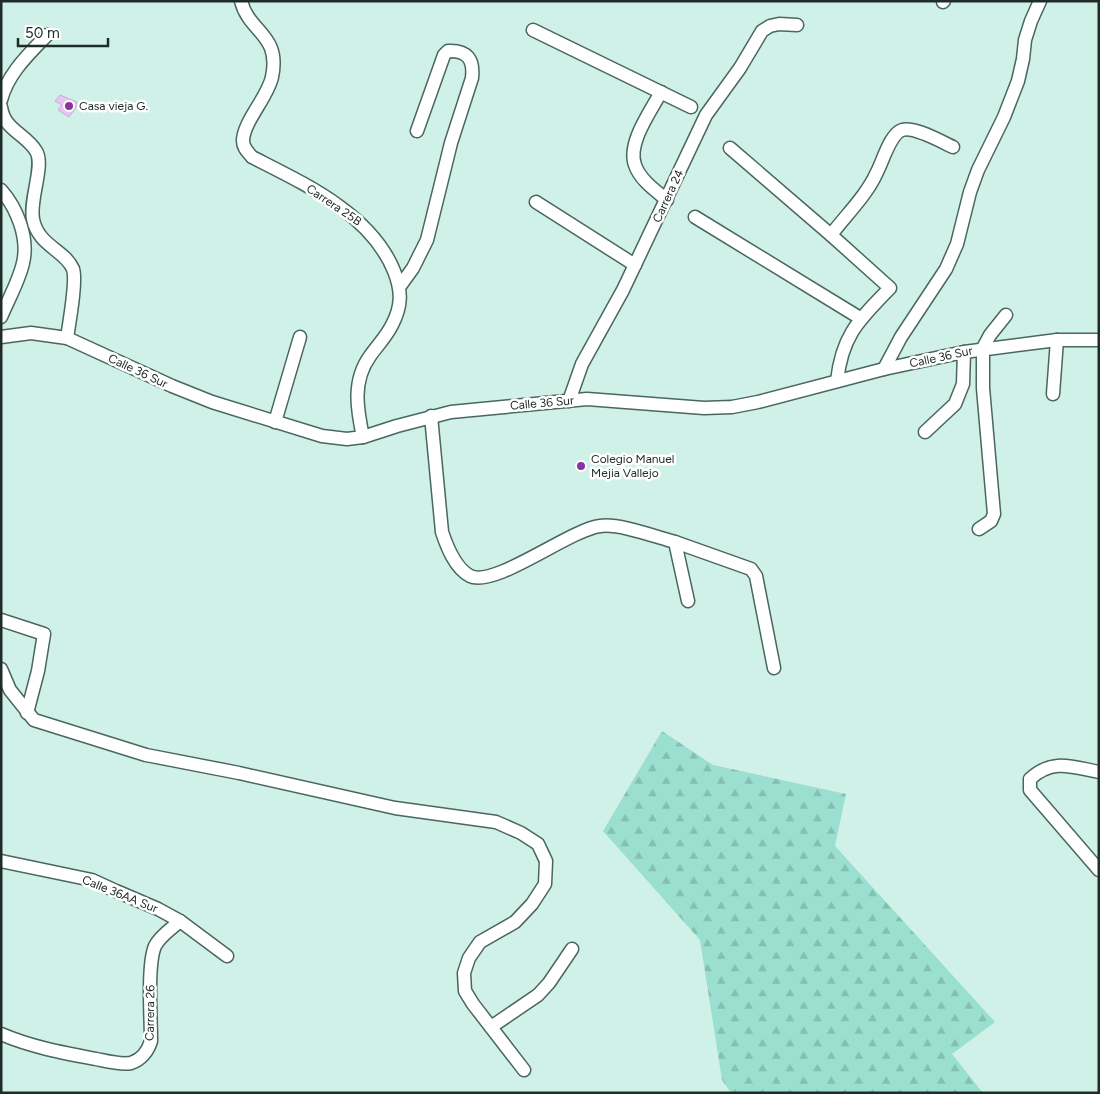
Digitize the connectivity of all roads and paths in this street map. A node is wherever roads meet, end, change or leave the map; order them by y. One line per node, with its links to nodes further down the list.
1 (241, 1): 19 (street, Carrera 25B)
2 (1040, 1): 30 (street)
3 (797, 25): 14 (street, Carrera 24)
4 (533, 30): 6 (street)
5 (47, 35): 7 (street)
6 (661, 92): 8 (street); 14 (street)
7 (1, 100)
8 (691, 107)
9 (1, 108): 25 (street)
10 (417, 131): 19 (street)
11 (954, 147): 17 (street)
12 (730, 148): 17 (street)
13 (1, 190): 21 (street)
14 (667, 200): 18 (street, Carrera 24)
15 (536, 202): 18 (street)
16 (695, 217): 22 (street)
17 (831, 235): 22 (street)
18 (635, 265): 33 (street, Carrera 24)
19 (400, 286): 37 (street, Carrera 25B)
20 (1006, 315): 28 (street)
21 (1, 318)
22 (860, 318): 31 (street)
23 (1, 337): 25 (street, Calle 36 Sur)
24 (300, 337): 35 (street)
25 (67, 338): 35 (street, Calle 36 Sur)
26 (1057, 340): 27 (street, Calle 36 Sur); 28 (street, Calle 36 Sur); 32 (street)
27 (1099, 340)
28 (983, 348): 29 (street, Calle 36 Sur); 38 (street)
29 (964, 352): 30 (street, Calle 36 Sur); 36 (street)
30 (884, 369): 31 (street, Calle 36 Sur)
31 (837, 381): 33 (street, Calle 36 Sur)
32 (1053, 394)
33 (569, 401): 34 (street, Calle 36 Sur)
34 (431, 416): 37 (street, Calle 36 Sur); 39 (street)
35 (276, 422): 37 (street, Calle 36 Sur)
36 (925, 432)
37 (362, 436)
38 (979, 529)
39 (675, 542): 40 (street); 42 (street)
40 (688, 601)
41 (1, 620): 44 (street)
42 (774, 668)
43 (1, 669): 44 (street)
44 (27, 713): 51 (street)
45 (1099, 772): 47 (street)
46 (1, 861): 48 (street, Calle 36AA Sur)
47 (1099, 870)
48 (180, 921): 50 (street, Calle 36AA Sur); 52 (street, Carrera 26)
49 (572, 949): 51 (street)
50 (227, 956)
51 (491, 1027): 53 (street)
52 (1, 1034)
53 (524, 1070)

